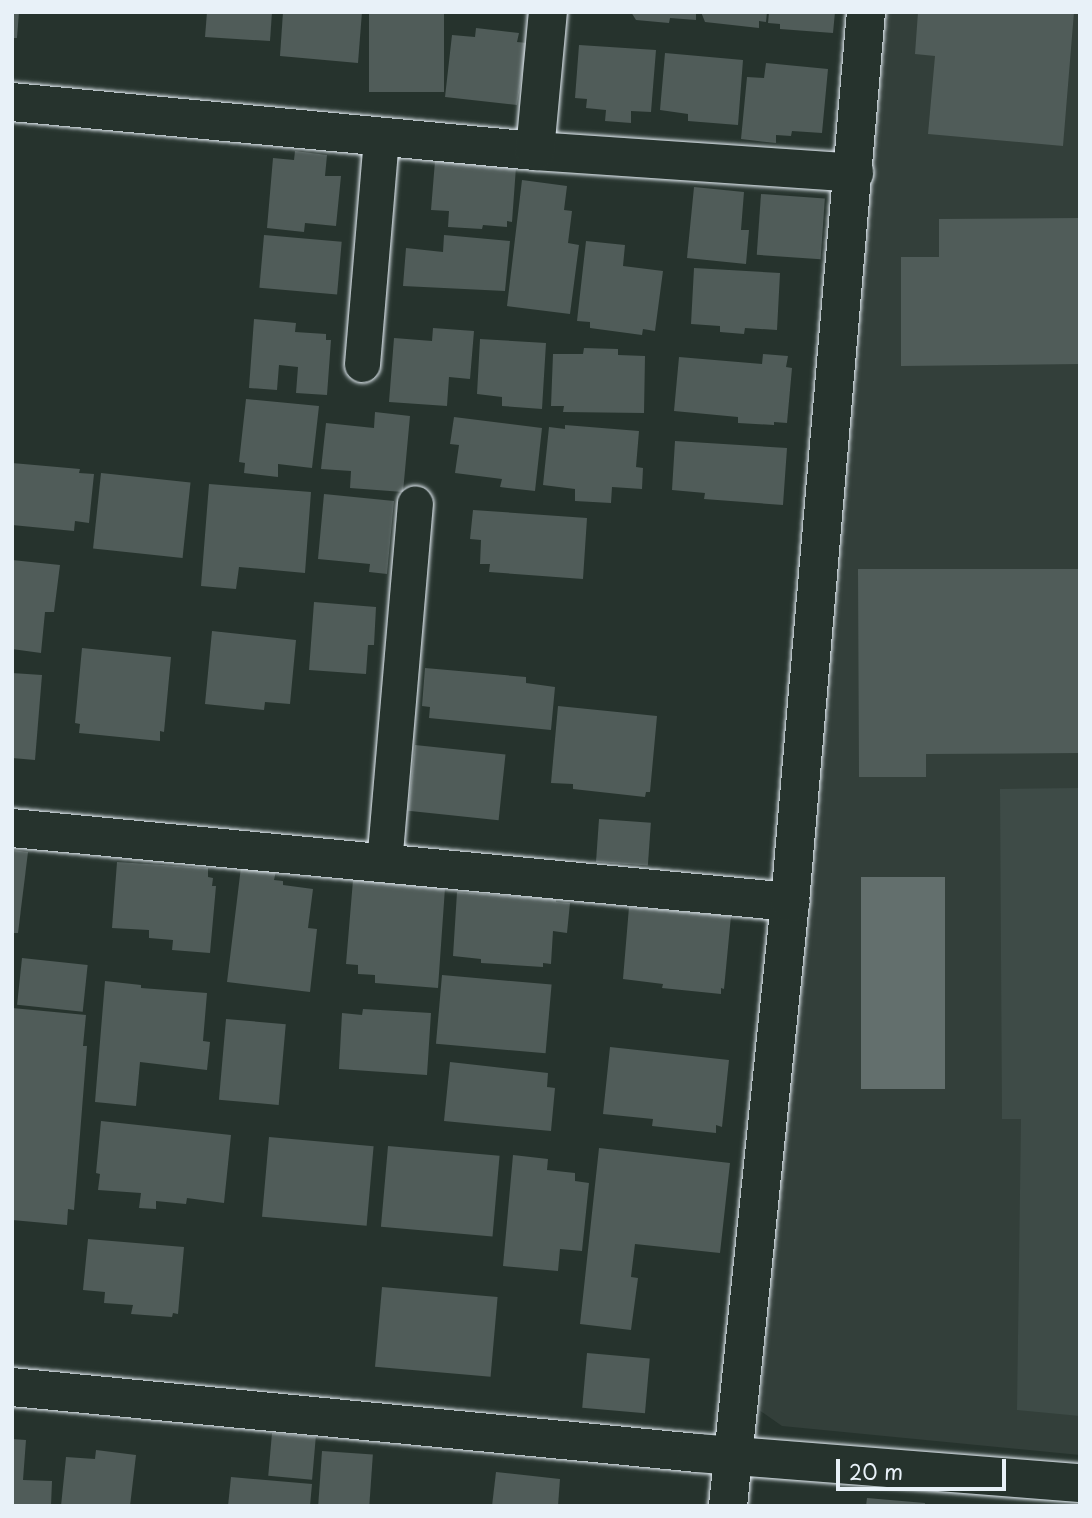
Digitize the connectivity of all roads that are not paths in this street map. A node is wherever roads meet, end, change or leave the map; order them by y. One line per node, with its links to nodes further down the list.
1 (548, 12): 5 (street)
2 (866, 12): 6 (street)
3 (12, 102): 4 (street)
4 (381, 138): 5 (street); 7 (lane)
5 (535, 151): 6 (street)
6 (854, 173): 11 (street)
7 (362, 364)
8 (415, 503): 10 (lane)
9 (12, 828): 10 (street)
10 (384, 864): 11 (street)
11 (790, 902): 13 (street)
12 (12, 1387): 13 (street)
13 (733, 1456): 14 (street); 15 (street)
14 (1080, 1483)
15 (728, 1506)

